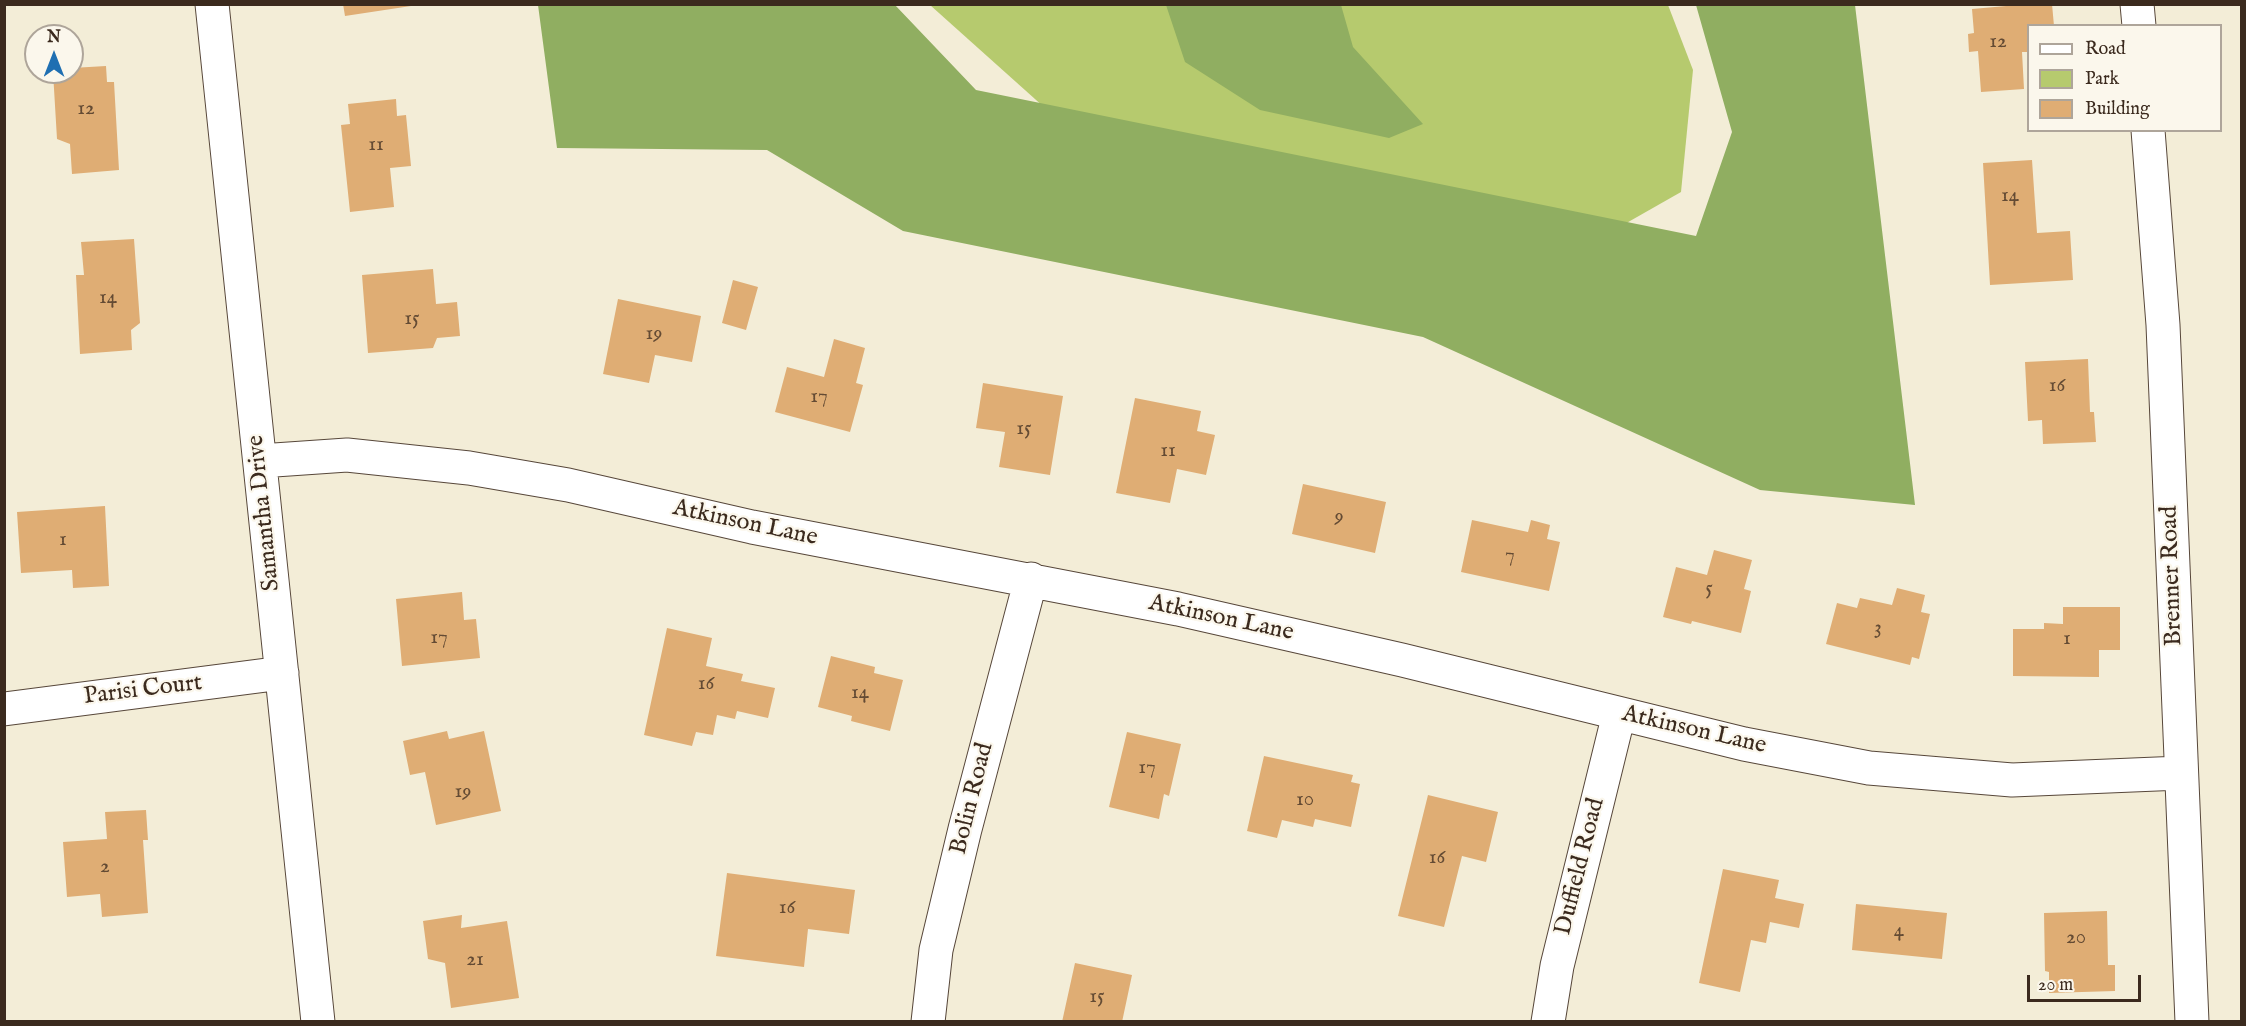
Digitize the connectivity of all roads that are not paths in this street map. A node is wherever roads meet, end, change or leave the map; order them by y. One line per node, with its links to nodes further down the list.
1 (212, 4): 5 (street, Samantha Drive)
2 (2137, 4): 3 (street)
3 (2139, 24)
4 (2148, 132): 10 (street, Brenner Road)
5 (260, 460): 6 (street, Atkinson Lane); 7 (street, Samantha Drive)
6 (1031, 579): 9 (street, Atkinson Lane); 12 (street, Bolin Road)
7 (282, 673): 8 (street, Parisi Court); 11 (street, Samantha Drive)
8 (4, 709)
9 (1619, 714): 10 (street, Atkinson Lane); 13 (street, Duffield Road)
10 (2181, 773): 14 (street, Brenner Road)
11 (318, 1022)
12 (928, 1022)
13 (1548, 1022)
14 (2192, 1022)

